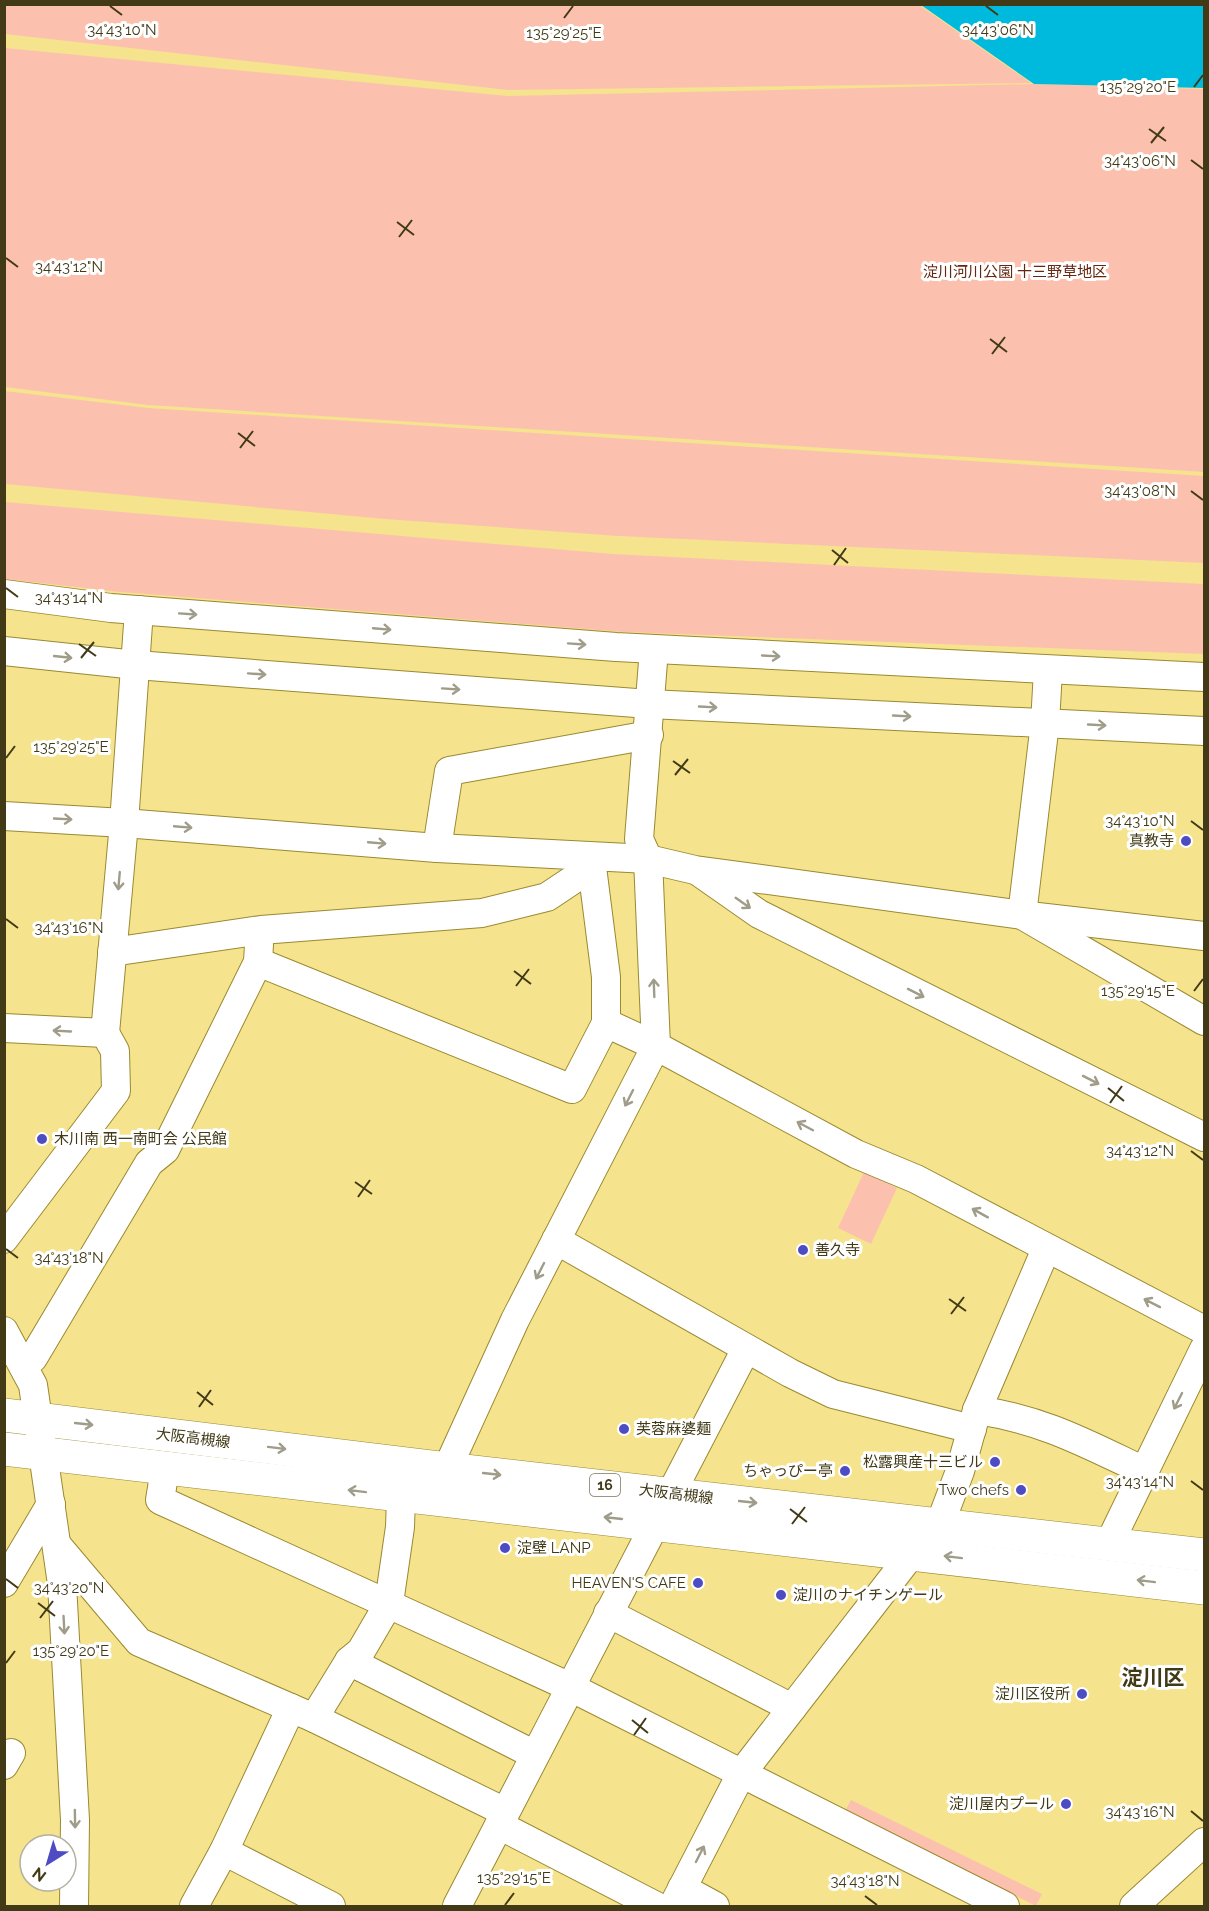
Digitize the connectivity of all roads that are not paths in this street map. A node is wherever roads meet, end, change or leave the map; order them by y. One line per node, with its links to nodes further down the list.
1 (4, 594): 2 (street)
2 (139, 610): 3 (street, one-way to 3); 5 (street)
3 (654, 649): 6 (street, one-way to 6); 8 (street)
4 (4, 651): 5 (street, one-way to 5)
5 (136, 665): 8 (street, one-way to 8); 13 (street)
6 (1048, 671): 7 (street); 9 (street)
7 (1204, 677)
8 (649, 704): 9 (street, one-way to 9); 11 (street)
9 (1045, 723): 10 (street, one-way to 10); 18 (street)
10 (1204, 730)
11 (649, 735): 14 (street); 15 (street)
12 (4, 816): 13 (street, one-way to 13)
13 (124, 823): 14 (street, one-way to 14); 21 (street, one-way to 21)
14 (437, 848): 16 (street)
15 (648, 859): 16 (street); 17 (street); 27 (street, one-way to 15)
16 (592, 863): 19 (street); 24 (street)
17 (695, 870): 18 (street); 28 (street, one-way to 28)
18 (1022, 915): 20 (street); 23 (street)
19 (261, 930): 21 (street); 22 (street)
20 (1204, 936)
21 (112, 951): 26 (street)
22 (258, 962): 24 (street); 36 (street)
23 (1204, 1021)
24 (606, 1023): 27 (street)
25 (4, 1028): 26 (street, one-way to 25)
26 (105, 1033): 29 (street)
27 (656, 1046): 30 (street, one-way to 30); 31 (street, one-way to 27)
28 (1204, 1137)
29 (4, 1239)
30 (556, 1240): 35 (street); 43 (street, one-way to 43)
31 (1046, 1249): 32 (street, one-way to 31); 39 (street)
32 (1204, 1330)
33 (4, 1331): 36 (street)
34 (1204, 1348): 44 (street, one-way to 44)
35 (746, 1349): 39 (street); 45 (street)
36 (24, 1364): 38 (street)
37 (4, 1415): 38 (main road, 大阪高槻線 / 16)
38 (37, 1419): 41 (street); 43 (main road, 大阪高槻線 / 16, one-way to 43)
39 (974, 1420): 44 (street); 49 (street)
40 (4, 1449): 41 (main road, 大阪高槻線 / 16)
41 (44, 1454): 42 (main road, 大阪高槻線 / 16); 47 (street)
42 (165, 1469): 46 (main road, 大阪高槻線 / 16, one-way to 42); 57 (street)
43 (447, 1469): 45 (main road, 大阪高槻線 / 16, one-way to 45)
44 (1142, 1470): 50 (street)
45 (670, 1493): 48 (street); 49 (main road, 大阪高槻線 / 16, one-way to 49)
46 (401, 1497): 48 (main road, 大阪高槻線 / 16, one-way to 46); 57 (street)
47 (51, 1504): 51 (street); 52 (street)
48 (655, 1522): 53 (main road, 大阪高槻線 / 16); 58 (street)
49 (940, 1524): 50 (main road, 大阪高槻線 / 16)
50 (1109, 1544): 54 (main road, 大阪高槻線 / 16)
51 (14, 1545): 55 (street)
52 (57, 1545): 62 (street); 69 (street, one-way to 69)
53 (913, 1552): 56 (main road, 大阪高槻線 / 16, one-way to 53); 61 (street)
54 (1204, 1555)
55 (4, 1583)
56 (1204, 1588)
57 (389, 1603): 59 (street); 60 (street)
58 (608, 1613): 60 (street); 61 (street)
59 (350, 1661): 62 (street); 63 (street)
60 (570, 1687): 63 (street); 64 (street)
61 (792, 1708): 64 (street)
62 (302, 1713): 65 (street); 67 (street)
63 (535, 1755): 65 (street)
64 (741, 1774): 68 (street, one-way to 64); 75 (street)
65 (502, 1819): 72 (street); 73 (street)
66 (1204, 1842): 76 (street)
67 (224, 1851): 70 (street); 71 (street)
68 (678, 1897): 74 (street)
69 (74, 1906)
70 (194, 1906)
71 (331, 1906)
72 (457, 1906)
73 (656, 1906)
74 (715, 1906)
75 (1005, 1906)
76 (1134, 1906)

